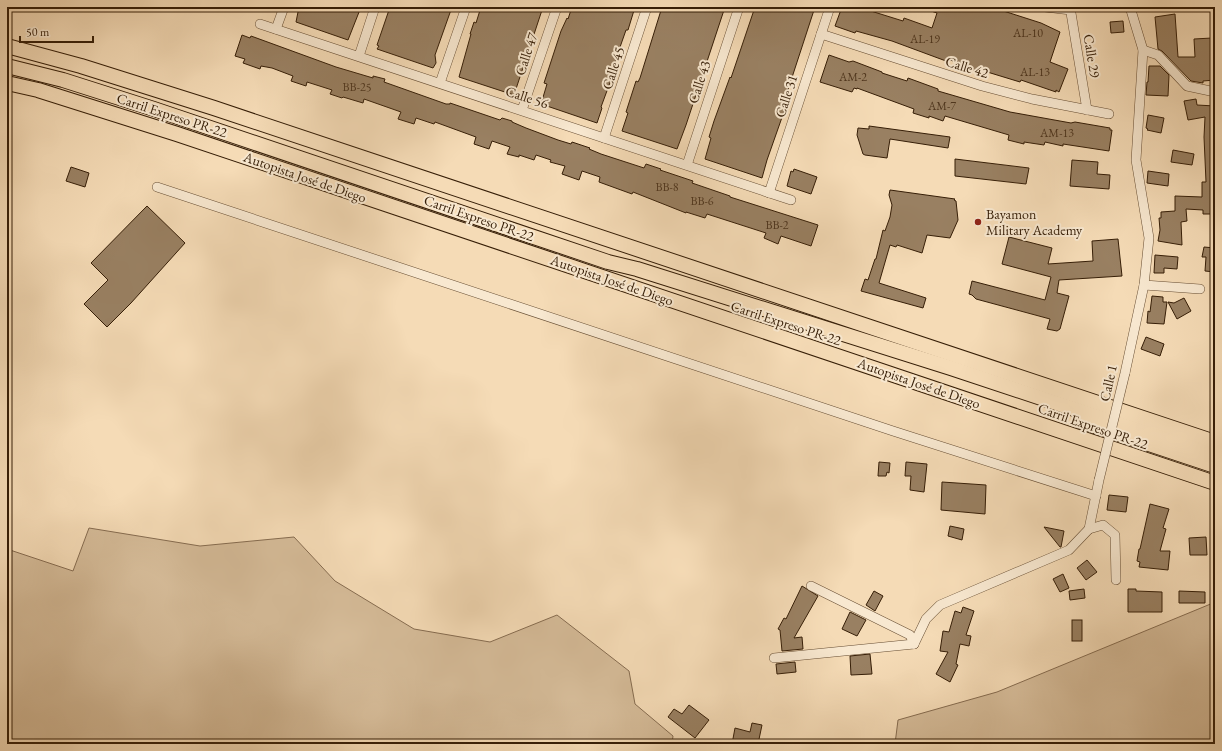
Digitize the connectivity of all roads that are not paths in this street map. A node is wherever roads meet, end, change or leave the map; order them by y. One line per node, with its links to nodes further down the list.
1 (284, 7): 12 (street)
2 (375, 7): 16 (street)
3 (466, 7): 19 (street)
4 (557, 7): 21 (street, Calle 47)
5 (647, 7): 24 (street, Calle 45)
6 (739, 7): 25 (street, Calle 43)
7 (830, 7): 13 (street, Calle 31)
8 (1045, 7): 10 (street)
9 (1130, 7): 15 (street)
10 (1070, 8): 22 (street, Calle 29)
11 (260, 24): 12 (street, Calle 56)
12 (276, 29): 16 (street, Calle 56)
13 (821, 34): 22 (street, Calle 42); 27 (street, Calle 31)
14 (7, 46): 32 (highway)
15 (1143, 50): 20 (street); 30 (street, Calle 1)
16 (359, 56): 19 (street, Calle 56)
17 (7, 66): 29 (highway, Carril Expreso PR-22)
18 (7, 83): 35 (highway, Autopista José de Diego)
19 (440, 83): 21 (street, Calle 56)
20 (1215, 92)
21 (522, 110): 24 (street, Calle 56)
22 (1087, 110): 23 (street, Calle 42)
23 (1109, 114)
24 (604, 138): 25 (street, Calle 56)
25 (687, 165): 27 (street, Calle 56)
26 (157, 187): 36 (street)
27 (769, 193): 28 (street, Calle 56)
28 (791, 200)
29 (608, 262): 33 (highway, Carril Expreso PR-22); 34 (highway, Carril Expreso PR-22)
30 (1144, 285): 31 (street); 36 (street, Calle 1, bridge)
31 (1200, 289)
32 (1215, 442)
33 (1215, 456)
34 (1215, 466)
35 (1215, 483)
36 (1096, 496): 37 (street, Calle 1)
37 (1089, 529): 38 (street); 40 (street)
38 (1116, 580)
39 (811, 586): 40 (street)
40 (914, 644): 41 (street)
41 (774, 658)

